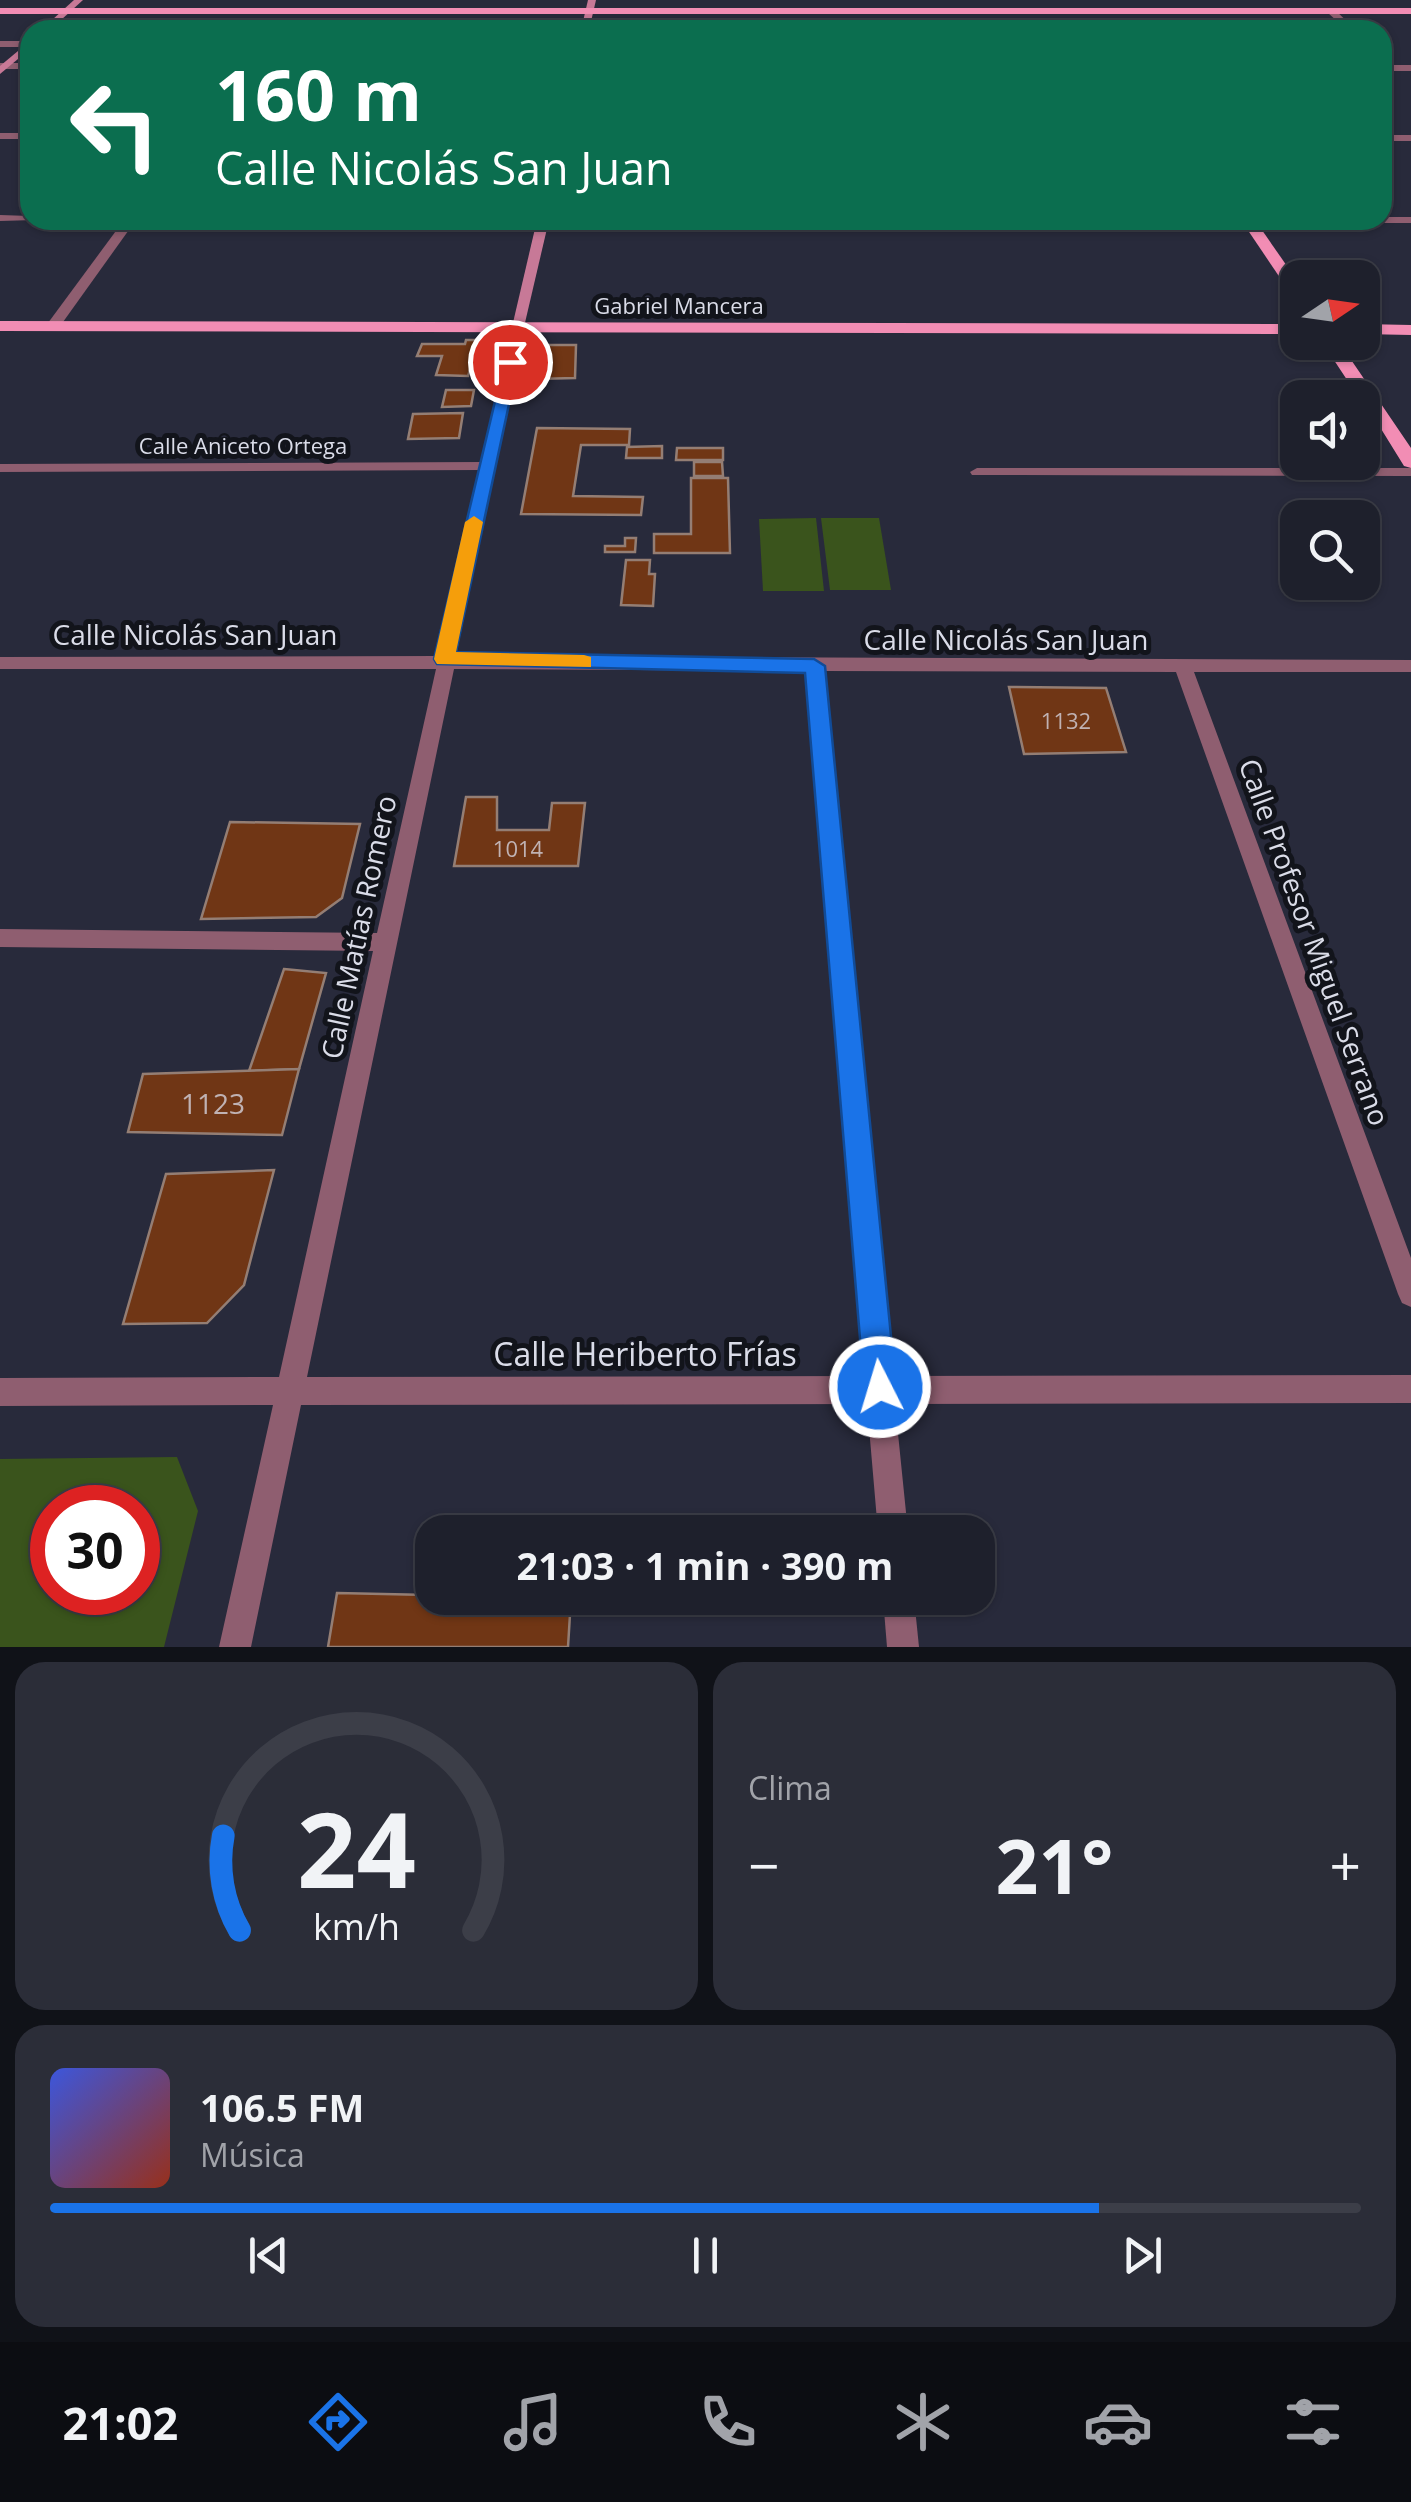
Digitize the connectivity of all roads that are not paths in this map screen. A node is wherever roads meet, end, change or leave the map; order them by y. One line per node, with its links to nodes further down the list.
1 (79, 0): 4 (street)
2 (590, 5): 4 (main road); 5 (main road)
3 (0, 10): 4 (main road)
4 (67, 10): 8 (street)
5 (1104, 10): 6 (main road)
6 (1331, 11): 7 (main road); 9 (street)
7 (1411, 11)
8 (56, 20)
9 (1341, 20)
10 (123, 230): 15 (street)
11 (541, 230): 16 (street, Calle Matías Romero)
12 (1255, 230): 13 (main road)
13 (1280, 267)
14 (0, 326): 15 (main road, Gabriel Mancera)
15 (53, 326): 16 (main road, Gabriel Mancera)
16 (518, 327): 17 (main road, Gabriel Mancera); 22 (street, Calle Matías Romero)
17 (1280, 329)
18 (1380, 330): 19 (main road)
19 (1411, 330)
20 (1342, 360): 21 (main road)
21 (1411, 462)
22 (486, 466): 23 (street, Calle Aniceto Ortega); 26 (street, Calle Matías Romero)
23 (0, 468)
24 (977, 472): 25 (street)
25 (1411, 472)
26 (444, 659): 27 (street, Calle Nicolás San Juan); 28 (street, Calle Nicolás San Juan); 32 (street, Calle Matías Romero)
27 (0, 663)
28 (814, 666): 29 (street, Calle Nicolás San Juan); 34 (street)
29 (1183, 666): 30 (street, Calle Nicolás San Juan); 33 (street, Calle Profesor Miguel Serrano)
30 (1411, 666)
31 (0, 938): 32 (street)
32 (386, 942): 36 (street, Calle Matías Romero)
33 (1411, 1294)
34 (880, 1387): 35 (street, Calle Heriberto Frías); 36 (street, Calle Heriberto Frías); 38 (street)
35 (1411, 1389)
36 (292, 1390): 37 (street, Calle Heriberto Frías); 40 (street, Calle Matías Romero)
37 (0, 1392)
38 (891, 1515)
39 (900, 1615): 41 (street)
40 (235, 1647)
41 (903, 1647)

